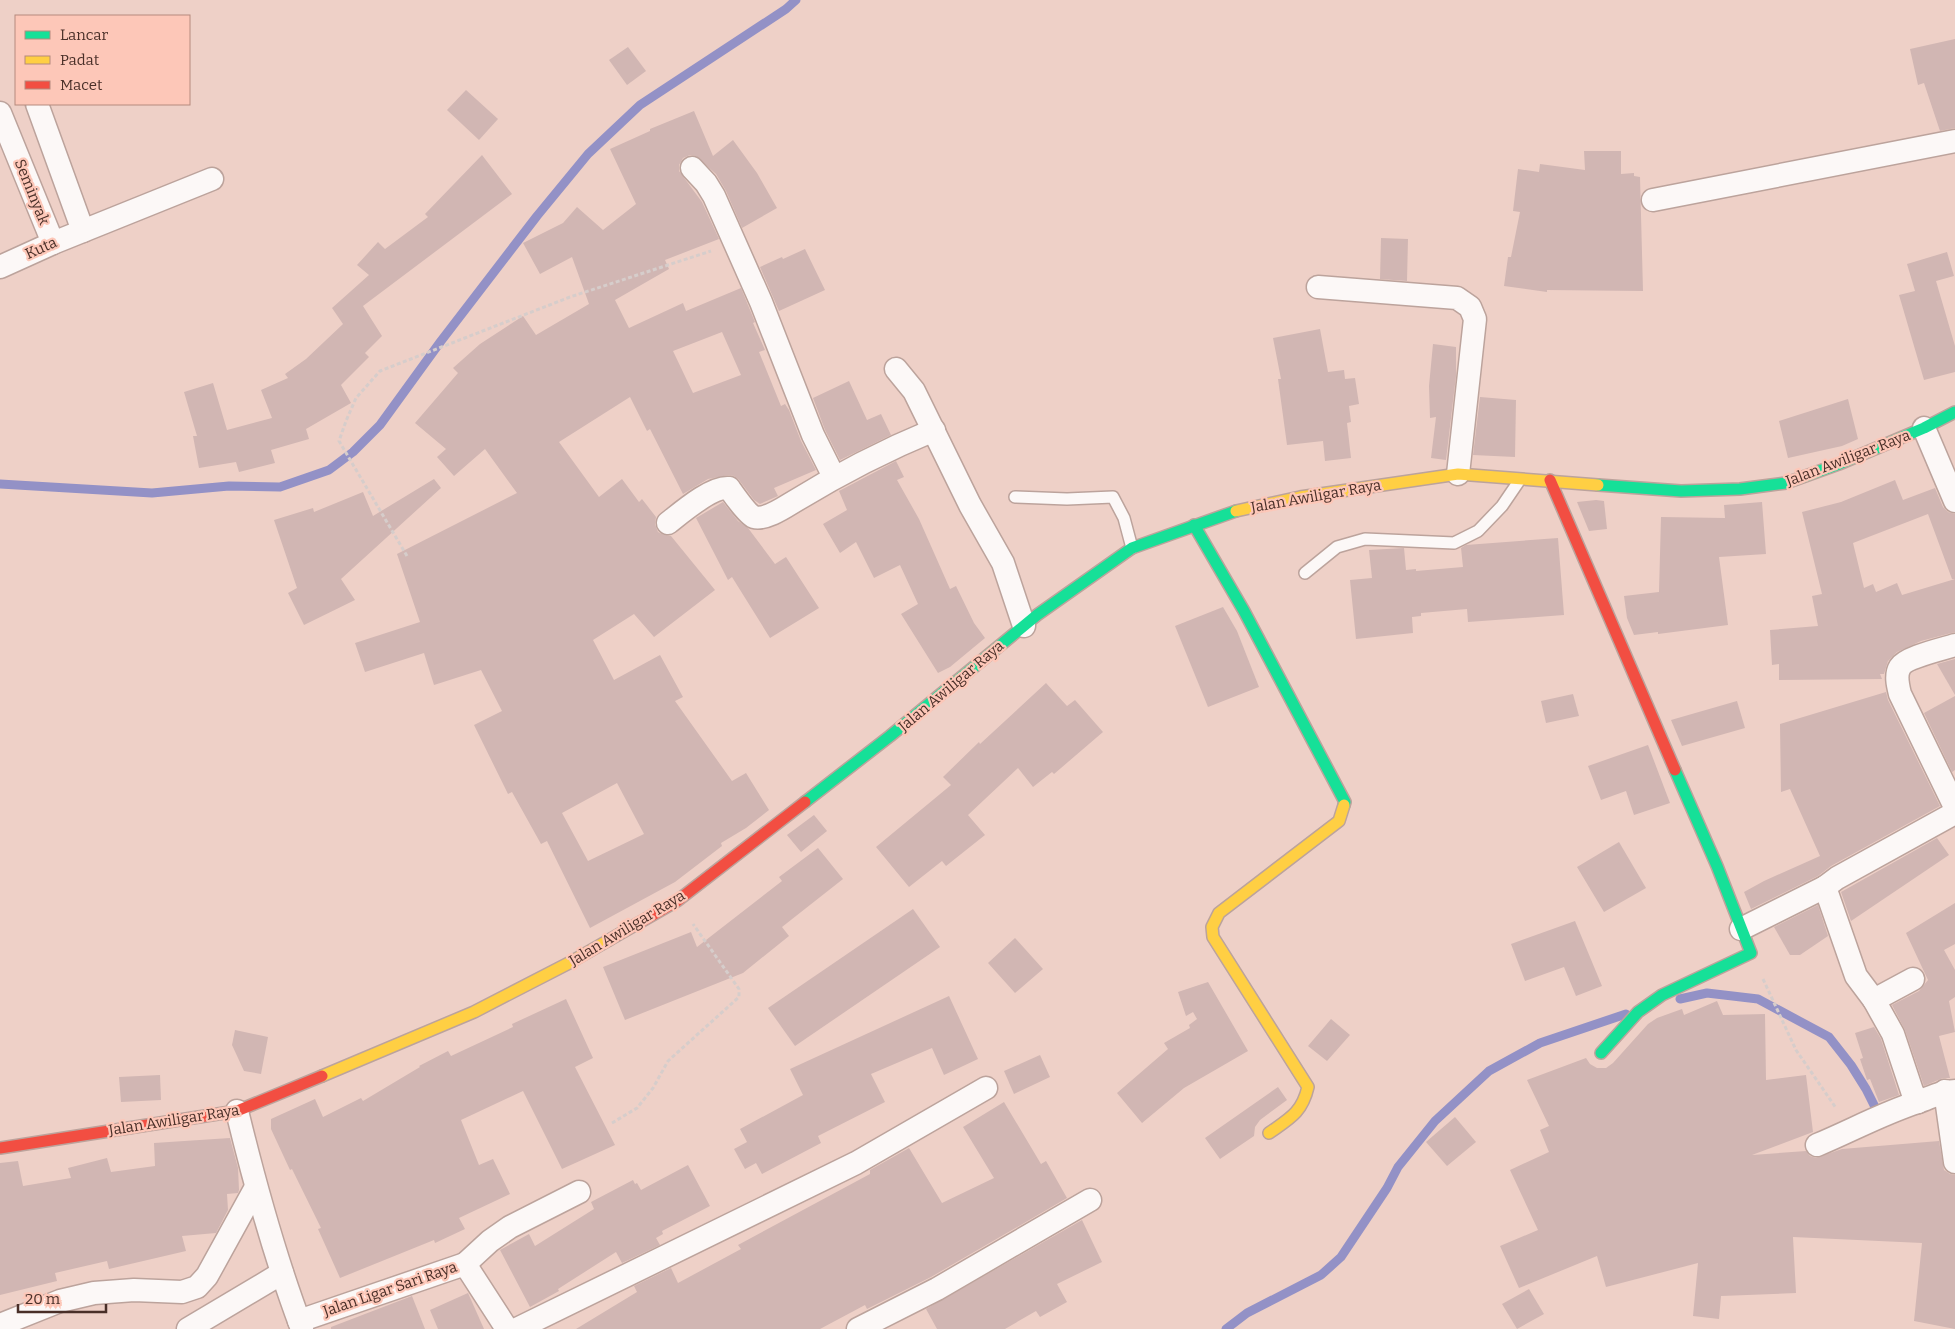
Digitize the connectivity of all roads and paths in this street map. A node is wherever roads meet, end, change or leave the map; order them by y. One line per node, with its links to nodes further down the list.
1 (37, 105): 7 (street)
2 (0, 113): 8 (street, Seminyak)
3 (1955, 141): 6 (street)
4 (692, 168): 9 (street)
5 (212, 180): 7 (street, Kuta)
6 (1653, 200)
7 (83, 231): 8 (street, Kuta)
8 (53, 242): 10 (street, Kuta)
9 (735, 243): 17 (street); 25 (path)
10 (0, 268)
11 (1318, 287): 16 (street)
12 (896, 369): 15 (street)
13 (1955, 412): 14 (street, Jalan Awiligar Raya)
14 (1924, 428): 19 (street, Jalan Awiligar Raya); 21 (street)
15 (934, 430): 17 (street); 27 (street)
16 (1458, 474): 18 (street, Jalan Awiligar Raya); 23 (street, Jalan Awiligar Raya)
17 (834, 477): 22 (street)
18 (1522, 478): 19 (street, Jalan Awiligar Raya); 26 (lane)
19 (1550, 480): 33 (street)
20 (1015, 498): 24 (lane)
21 (1955, 501)
22 (668, 522)
23 (1194, 524): 24 (street, Jalan Awiligar Raya); 44 (street)
24 (1132, 548): 27 (street, Jalan Awiligar Raya)
25 (407, 556)
26 (1305, 573)
27 (1024, 626): 32 (street, Jalan Awiligar Raya)
28 (1955, 645): 29 (street)
29 (1955, 807)
30 (1955, 813): 31 (street)
31 (1825, 887): 33 (street); 36 (street)
32 (677, 901): 41 (street, Jalan Awiligar Raya); 42 (path)
33 (1741, 929): 34 (street)
34 (1750, 954): 37 (street); 43 (path)
35 (1913, 979): 36 (street)
36 (1874, 1000): 40 (street)
37 (1601, 1053)
38 (986, 1088): 57 (street)
39 (1950, 1091): 40 (street); 47 (street)
40 (1918, 1102): 43 (street)
41 (237, 1111): 46 (street, Jalan Awiligar Raya); 48 (street)
42 (612, 1123)
43 (1852, 1131): 45 (street)
44 (1269, 1133)
45 (1817, 1145)
46 (0, 1148)
47 (1955, 1162)
48 (256, 1187): 52 (street); 53 (street)
49 (579, 1192): 51 (street)
50 (1090, 1200): 58 (street)
51 (465, 1264): 54 (street, Jalan Ligar Sari Raya); 56 (street, Jalan Ligar Sari Raya)
52 (282, 1273): 54 (street); 55 (street)
53 (0, 1325)
54 (301, 1325)
55 (188, 1329)
56 (507, 1329)
57 (517, 1329)
58 (858, 1329)

